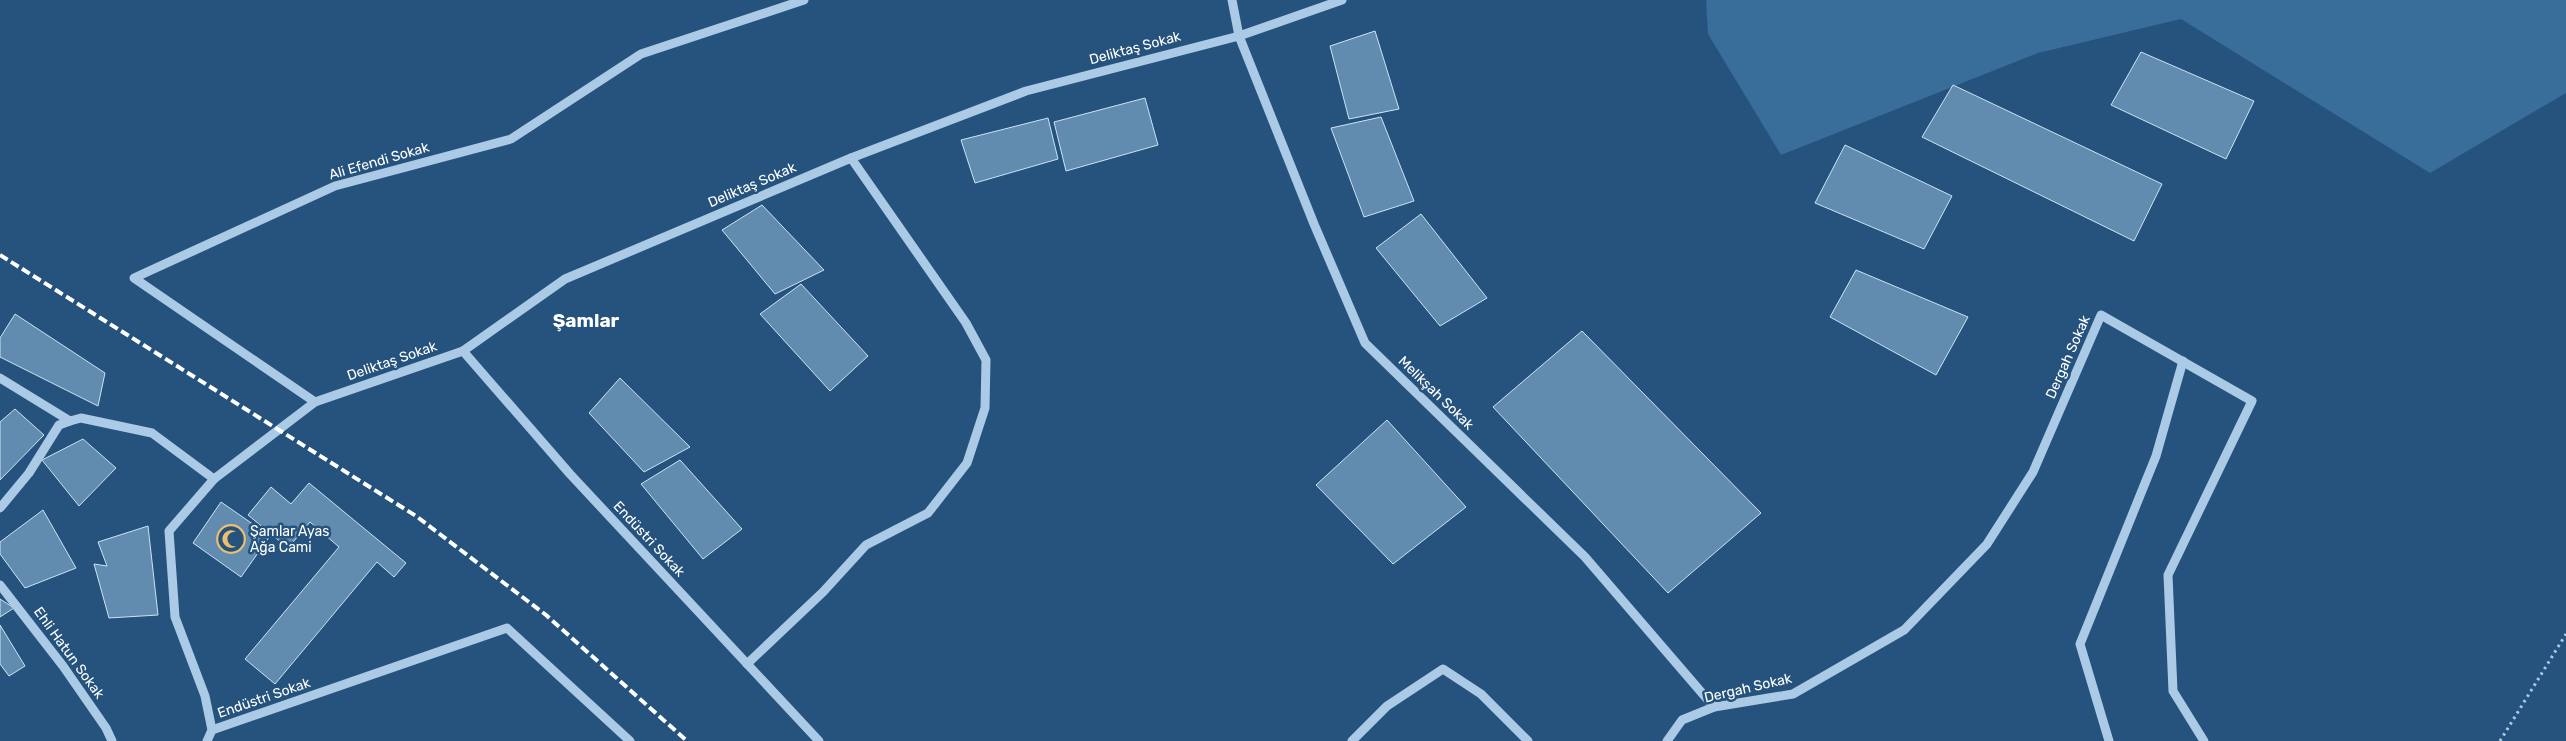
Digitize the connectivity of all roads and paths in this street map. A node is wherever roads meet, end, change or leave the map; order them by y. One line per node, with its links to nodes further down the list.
1 (804, 0): 9 (street, Ali Efendi Sokak)
2 (1232, 0): 4 (street)
3 (1342, 0): 4 (street, Deliktaş Sokak)
4 (1239, 36): 5 (street, Deliktaş Sokak); 16 (street, Melikşah Sokak)
5 (851, 158): 6 (street, Deliktaş Sokak); 15 (street)
6 (463, 351): 9 (street, Deliktaş Sokak); 15 (street, Endüstri Sokak)
7 (2184, 361): 16 (street, Dergah Sokak); 26 (street); 27 (street, Dergah Sokak)
8 (0, 378): 10 (street)
9 (315, 402): 11 (street, Deliktaş Sokak)
10 (70, 421): 11 (street); 12 (street)
11 (214, 479): 17 (street, Deliktaş Sokak)
12 (0, 508)
13 (0, 585): 18 (street, Ehli Hatun Sokak)
14 (2566, 634): 28 (path)
15 (747, 664): 21 (street, Endüstri Sokak)
16 (1714, 707): 25 (street, Dergah Sokak)
17 (212, 730): 19 (street); 20 (street, Endüstri Sokak)
18 (112, 741)
19 (206, 741)
20 (630, 741)
21 (819, 741)
22 (1352, 741): 23 (street)
23 (1528, 741)
24 (1656, 741): 25 (street)
25 (1667, 741)
26 (2110, 741)
27 (2204, 741)
28 (2500, 741)

